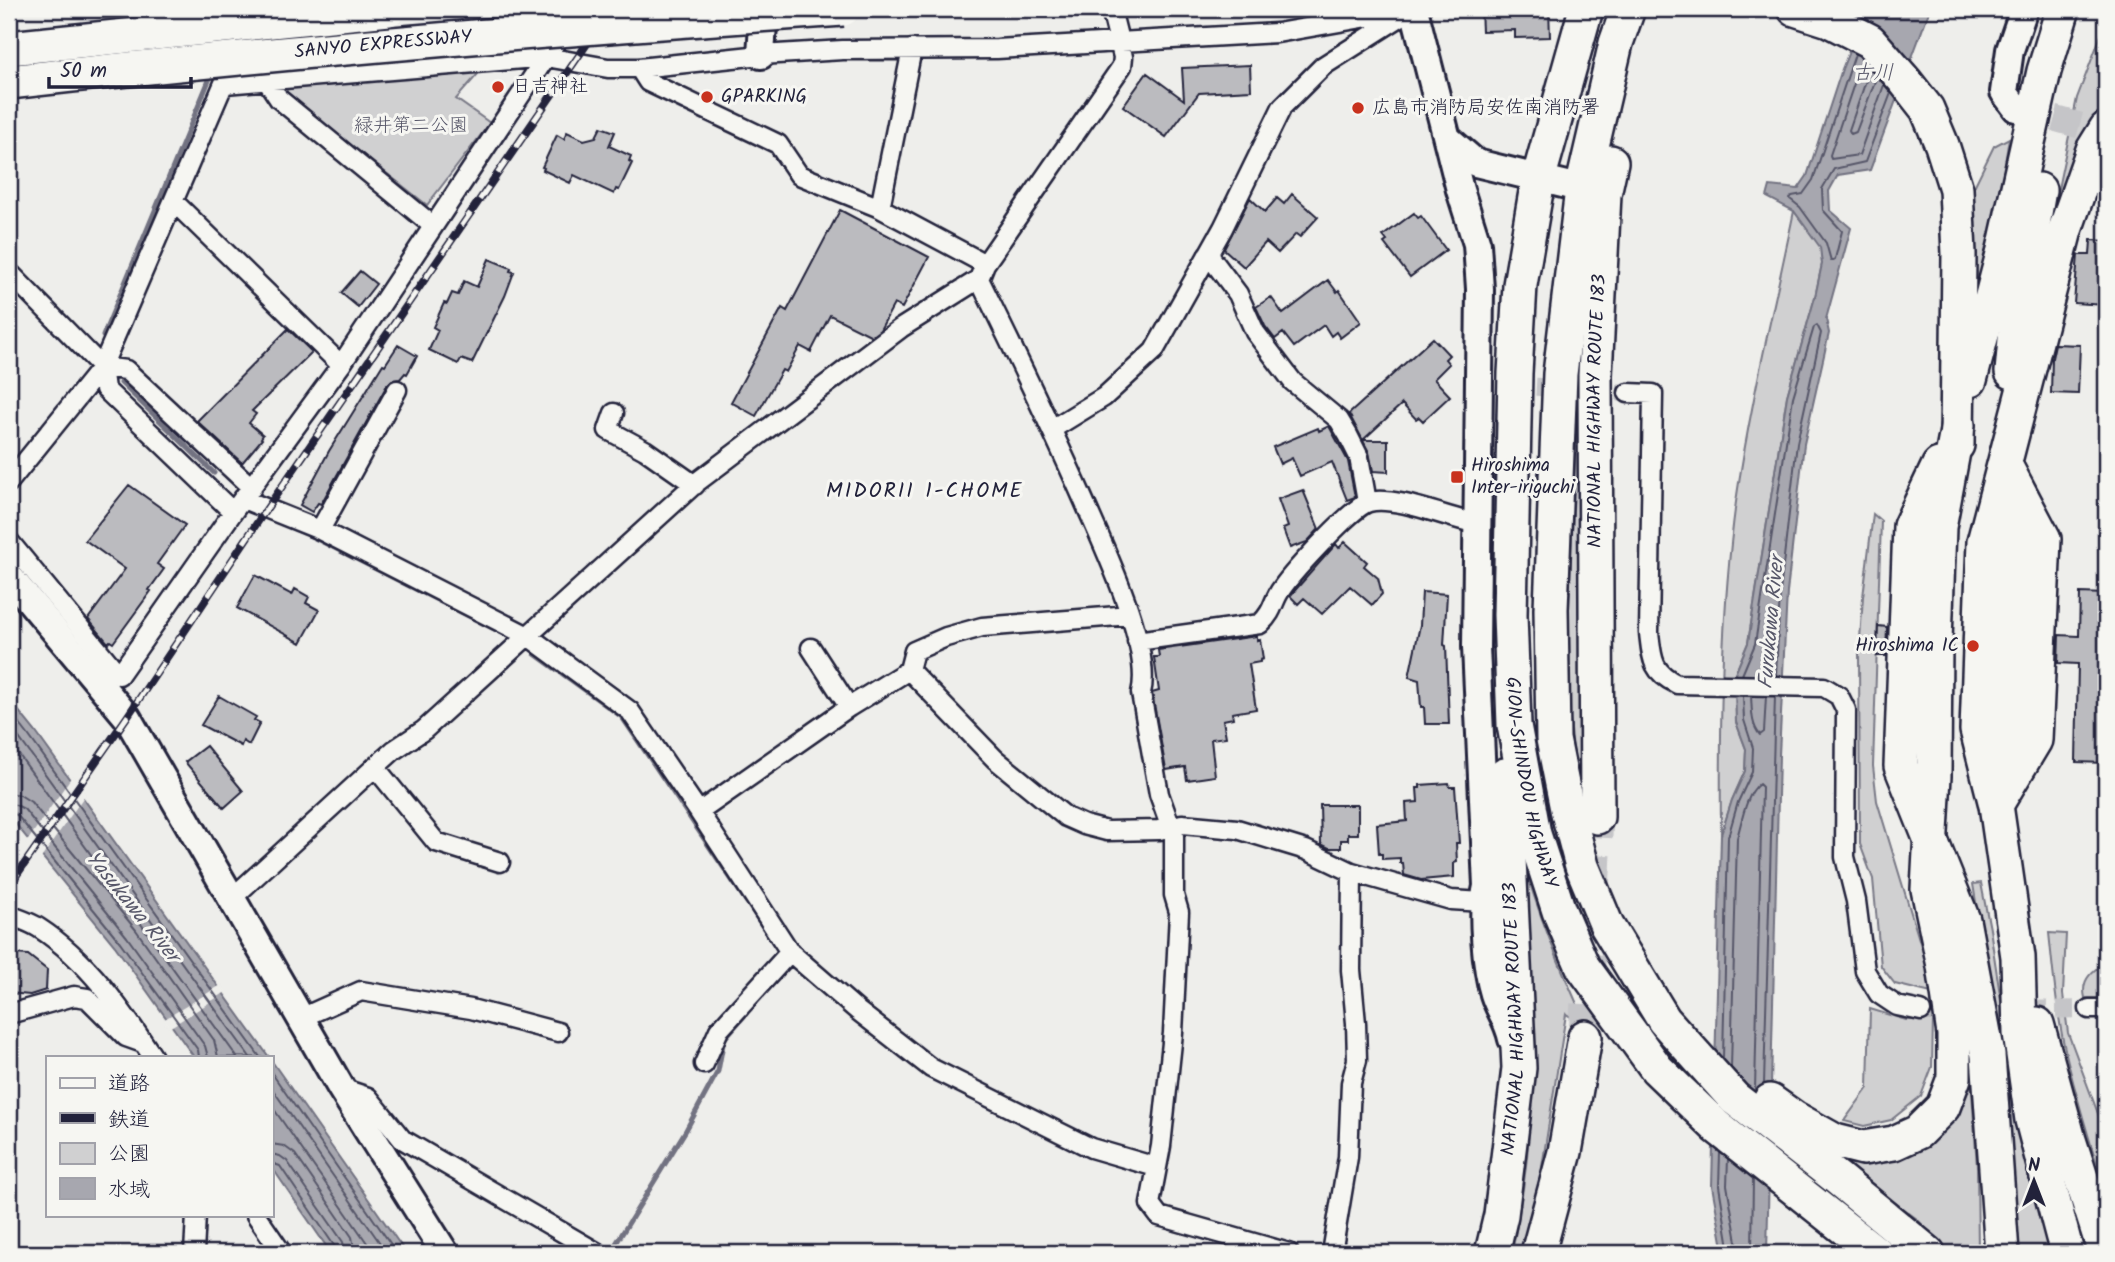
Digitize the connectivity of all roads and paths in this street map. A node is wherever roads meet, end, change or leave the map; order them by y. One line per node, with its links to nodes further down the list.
1 (256, 9): 23 (street)
2 (389, 9): 16 (highway, SANYO EXPRESSWAY, bridge)
3 (578, 9): 19 (street)
4 (764, 9): 18 (street)
5 (843, 9): 22 (highway, SANYO EXPRESSWAY, bridge)
6 (1111, 9): 15 (street)
7 (1414, 9): 15 (street); 26 (street); 32 (street)
8 (1628, 9): 28 (highway)
9 (1646, 9): 28 (highway, NATIONAL HIGHWAY ROUTE 183)
10 (1795, 9): 40 (highway)
11 (2024, 9): 24 (street)
12 (2063, 9): 40 (highway)
13 (2086, 9): 42 (highway)
14 (1584, 13): 27 (highway, GION-SHINDOU HIGHWAY)
15 (1119, 41): 17 (street); 33 (street)
16 (9, 48)
17 (912, 49): 18 (street); 30 (street)
18 (761, 55): 20 (street)
19 (546, 57): 20 (street); 21 (street); 31 (street)
20 (639, 68): 30 (street)
21 (267, 80): 23 (street); 31 (street)
22 (9, 82)
23 (225, 84): 29 (street)
24 (2016, 108)
25 (2106, 129): 42 (highway)
26 (1447, 138): 27 (street); 47 (street)
27 (1538, 180): 28 (street); 52 (highway, GION-SHINDOU HIGHWAY)
28 (1593, 192): 61 (highway, NATIONAL HIGHWAY ROUTE 183); 71 (highway, GION-SHINDOU HIGHWAY)
29 (174, 202): 35 (street); 36 (street)
30 (880, 208): 33 (street)
31 (432, 225): 35 (street)
32 (1208, 254): 41 (street); 46 (street)
33 (982, 271): 41 (street); 44 (street)
34 (9, 272): 36 (street)
35 (341, 365): 45 (street)
36 (102, 367): 43 (street); 45 (street); 45 (street)
37 (397, 390): 48 (street)
38 (1628, 393): 72 (street)
39 (614, 413): 44 (street)
40 (1958, 425): 63 (highway); 63 (highway)
41 (1052, 429): 51 (street)
42 (2005, 464): 59 (highway); 59 (highway)
43 (9, 482)
44 (695, 485): 53 (street)
45 (243, 500): 48 (street); 49 (street)
46 (1367, 502): 47 (street); 54 (street)
47 (1478, 524): 67 (street)
48 (320, 530): 53 (street)
49 (9, 541)
50 (9, 576): 66 (street)
51 (1130, 615): 54 (street); 56 (street)
52 (1510, 615): 79 (highway, NATIONAL HIGHWAY ROUTE 183); 84 (highway, GION-SHINDOU HIGHWAY)
53 (528, 636): 58 (street); 60 (street)
54 (1137, 641): 62 (street)
55 (811, 648): 57 (street)
56 (909, 670): 57 (street); 62 (street)
57 (849, 707): 60 (street)
58 (375, 767): 64 (street); 66 (street)
59 (1996, 805): 70 (highway)
60 (699, 811): 69 (street)
61 (1597, 817)
62 (1172, 826): 65 (street); 81 (street)
63 (1930, 837): 71 (highway); 96 (highway)
64 (500, 862)
65 (1352, 872): 67 (street); 92 (street)
66 (231, 899): 74 (street)
67 (1483, 902): 79 (street)
68 (9, 915): 77 (street)
69 (790, 953): 78 (street); 81 (street)
70 (2018, 957): 97 (highway); 98 (highway)
71 (1666, 1009): 95 (highway)
72 (1921, 1011)
73 (9, 1014): 77 (street)
74 (301, 1018): 75 (street); 80 (street)
75 (558, 1032)
76 (1585, 1037): 93 (highway)
77 (149, 1051)
78 (704, 1064)
79 (1519, 1068): 86 (highway, NATIONAL HIGHWAY ROUTE 183)
80 (341, 1088): 89 (street); 90 (street)
81 (1156, 1167): 85 (street)
82 (195, 1216): 87 (street)
83 (257, 1216): 88 (street)
84 (1836, 1240): 94 (highway)
85 (1244, 1247): 91 (street)
86 (1487, 1250)
87 (194, 1253)
88 (282, 1253)
89 (445, 1253)
90 (598, 1253)
91 (1289, 1253)
92 (1332, 1253)
93 (1538, 1253)
94 (1876, 1253)
95 (1928, 1253)
96 (2002, 1253)
97 (2067, 1253)
98 (2105, 1253)

